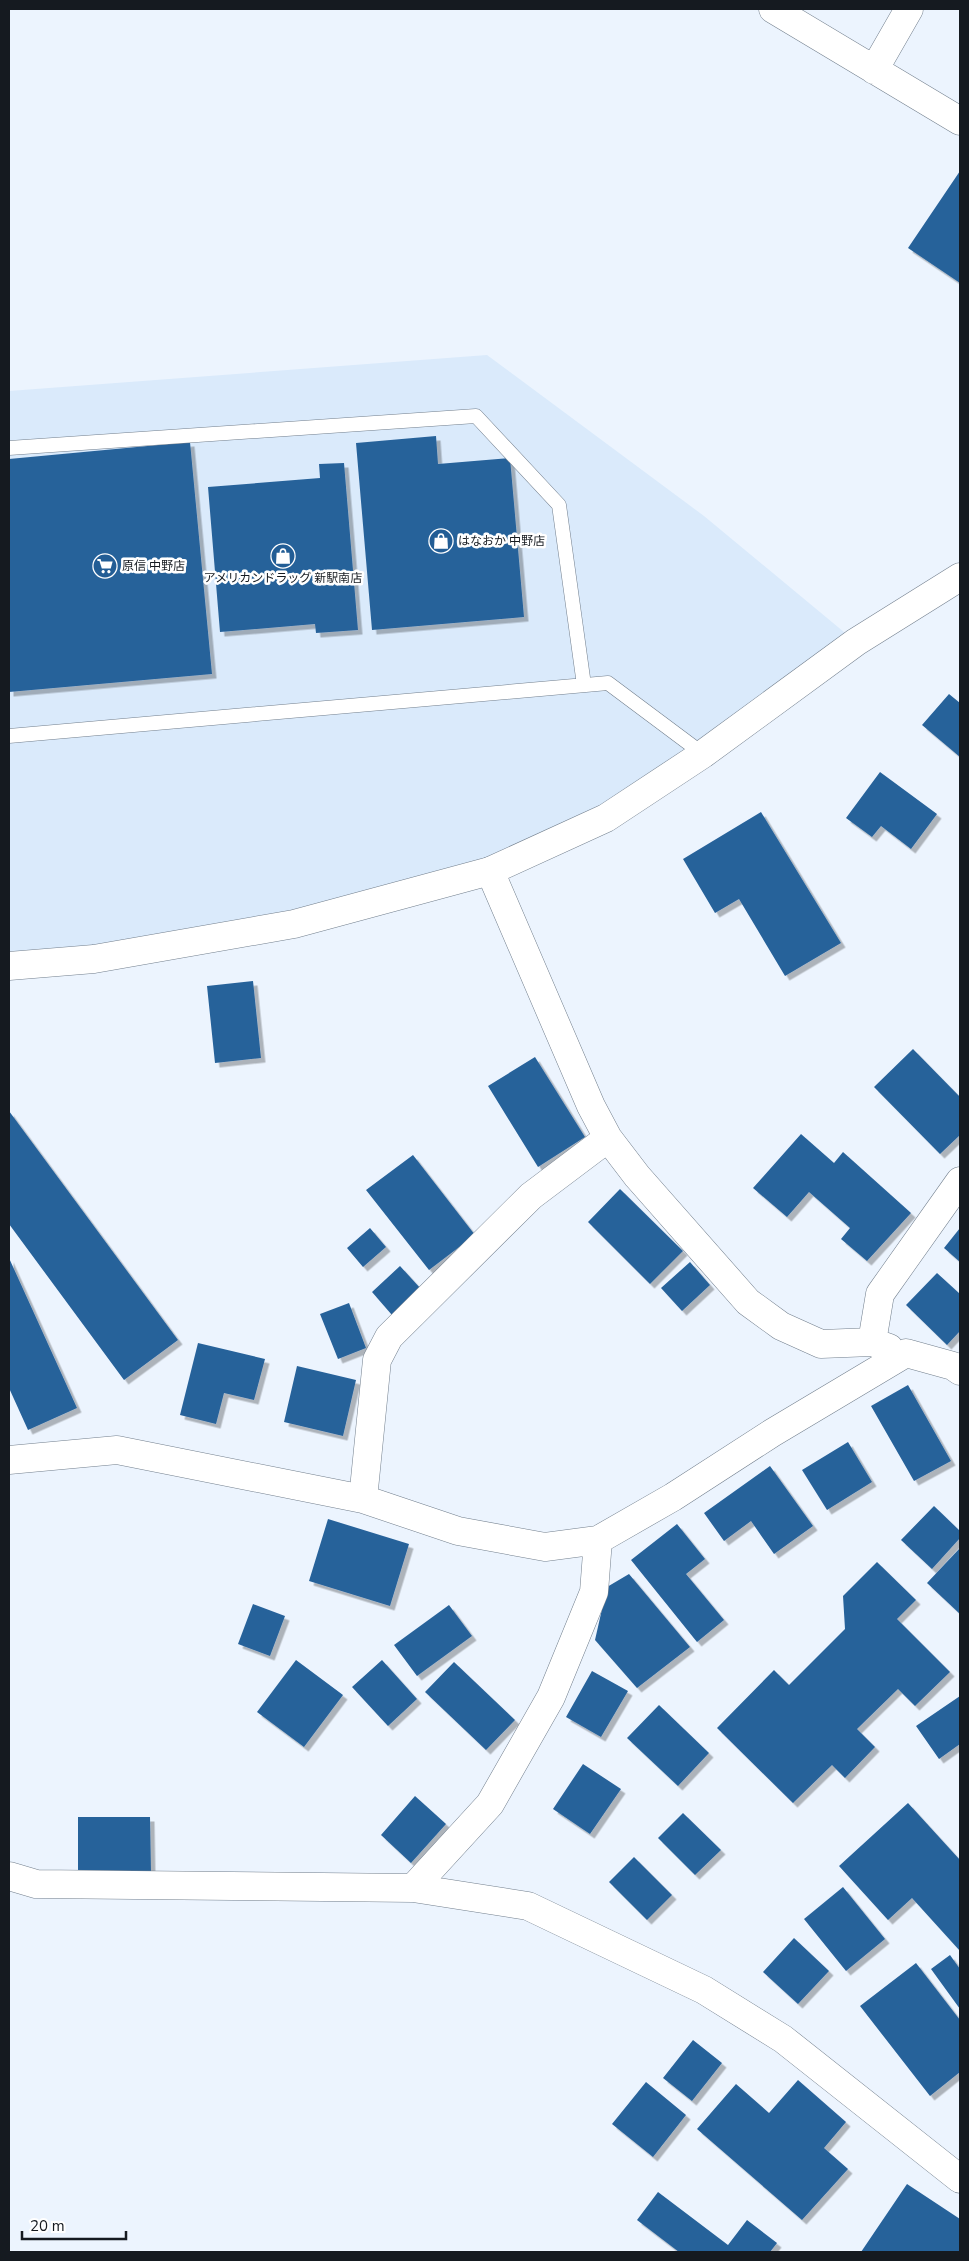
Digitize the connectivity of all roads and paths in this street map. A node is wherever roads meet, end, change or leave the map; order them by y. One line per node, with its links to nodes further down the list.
1 (773, 9): 3 (street)
2 (909, 9): 3 (street)
3 (874, 70): 4 (street)
4 (960, 121)
5 (9, 448): 7 (lane)
6 (960, 577): 9 (street)
7 (584, 685): 8 (lane); 9 (lane)
8 (9, 736)
9 (704, 754): 10 (street)
10 (490, 871): 11 (street); 12 (street)
11 (9, 966)
12 (608, 1138): 14 (street); 18 (street)
13 (960, 1180): 14 (street)
14 (872, 1342): 15 (street)
15 (906, 1353): 16 (street); 19 (street)
16 (960, 1371)
17 (9, 1460): 18 (street)
18 (363, 1499): 19 (street)
19 (598, 1540): 21 (street)
20 (9, 1876): 21 (street)
21 (413, 1888): 22 (street)
22 (960, 2179)

